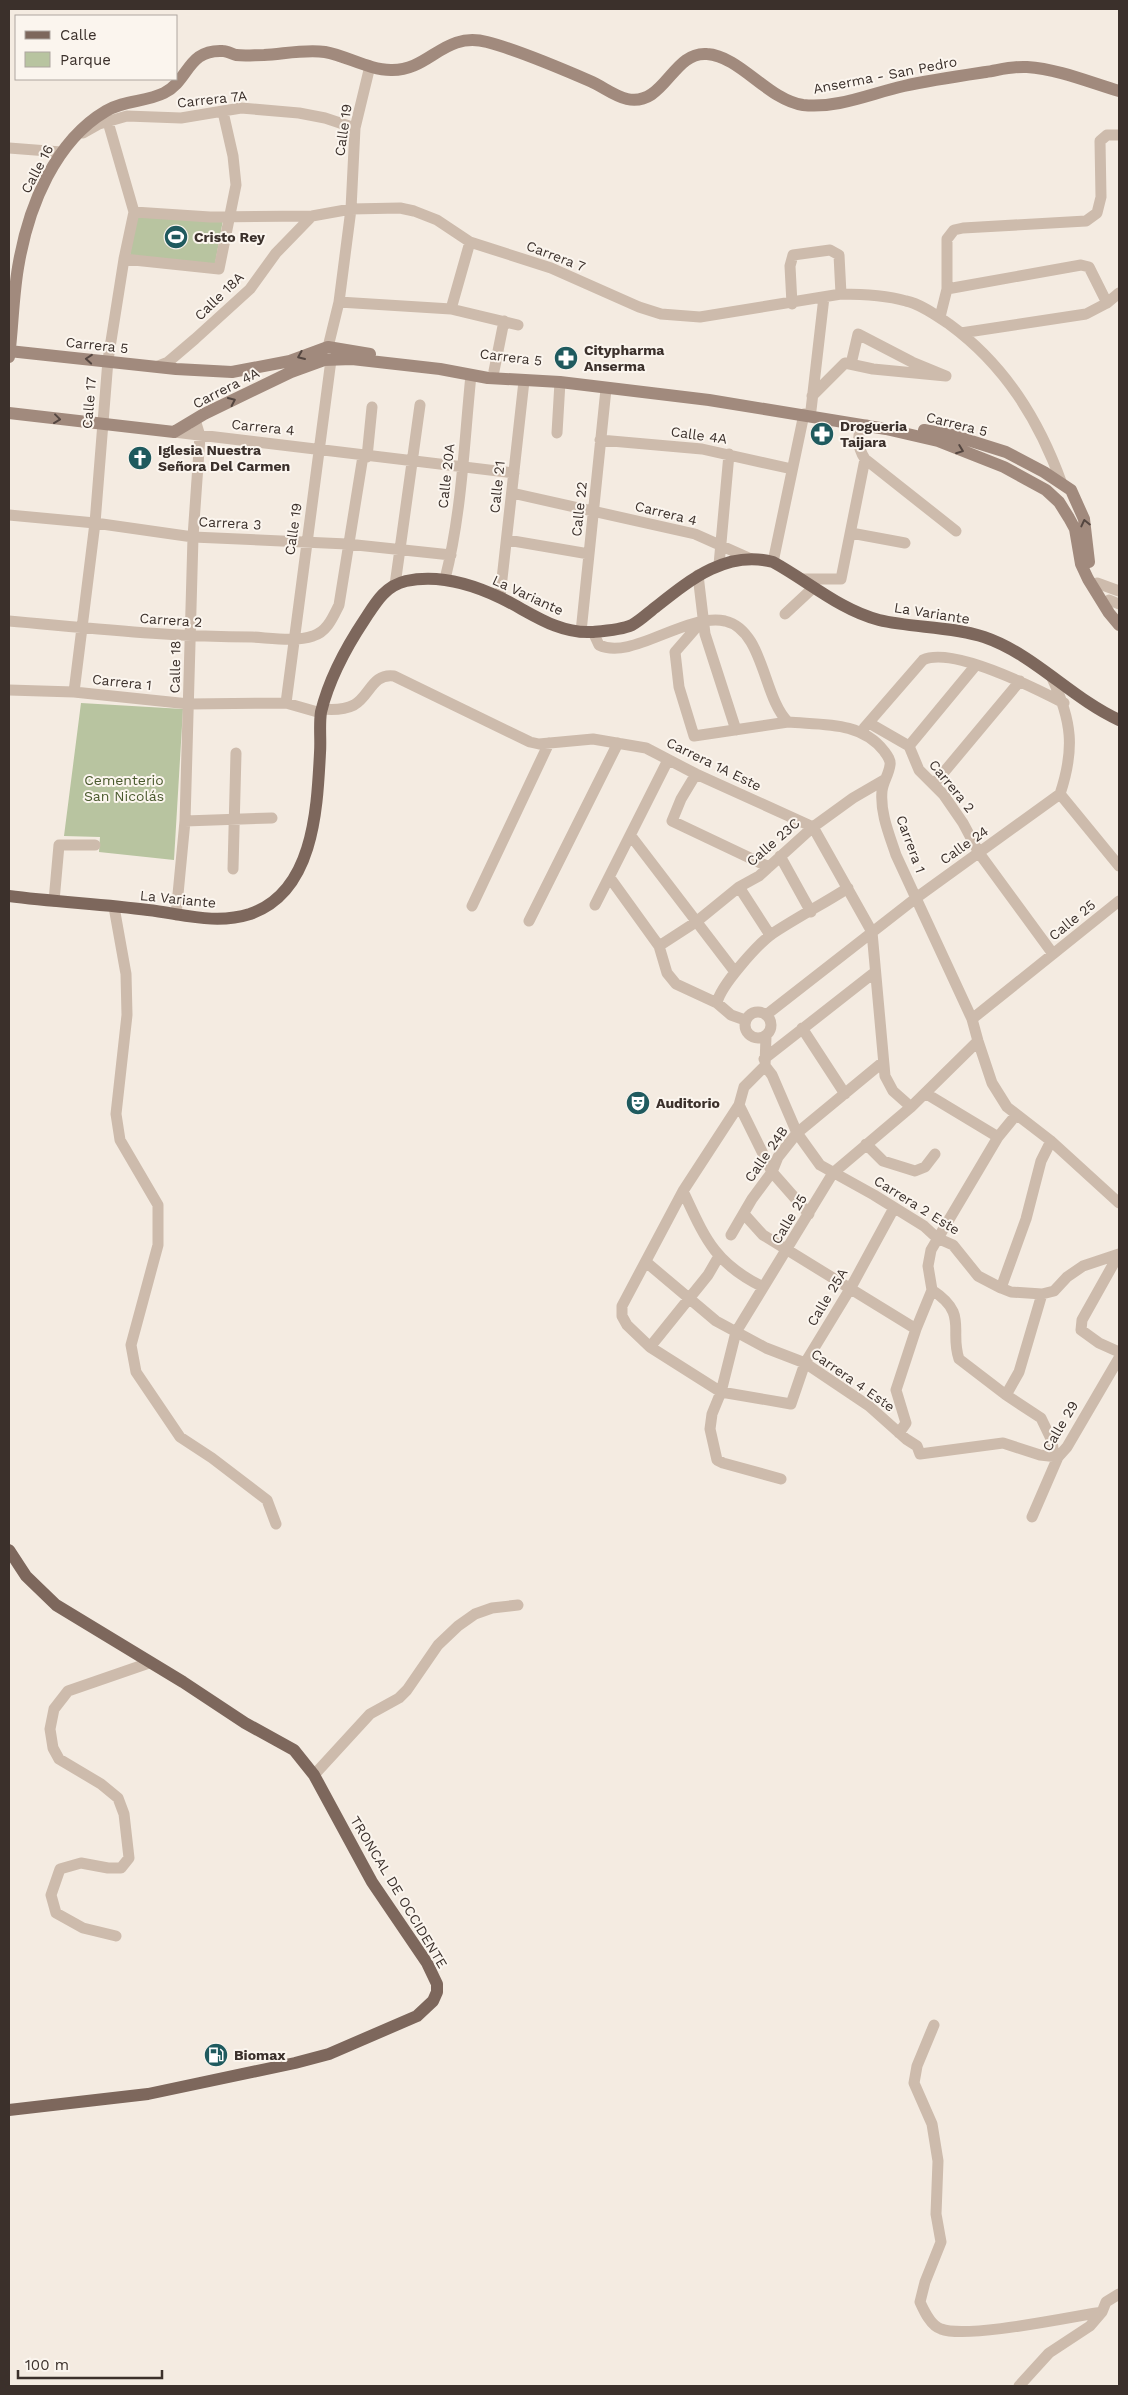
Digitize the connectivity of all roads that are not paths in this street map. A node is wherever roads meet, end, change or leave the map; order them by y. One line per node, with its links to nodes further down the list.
1 (370, 66): 2 (street, Anserma - San Pedro); 4 (street, Anserma - San Pedro); 5 (street, Calle 19)
2 (1118, 91)
3 (223, 112): 4 (street, Carrera 7A); 5 (street, Carrera 7A); 11 (street)
4 (102, 119): 7 (street, Anserma - San Pedro); 10 (street, Calle 17)
5 (355, 128): 9 (street, Calle 19)
6 (1119, 135): 16 (street)
7 (68, 144): 8 (street); 15 (street, Calle 16)
8 (9, 148)
9 (351, 209): 12 (street, Carrera 7); 13 (street, Carrera 7); 20 (street, Calle 19)
10 (134, 212): 11 (street, Carrera 7); 14 (street, Calle 17)
11 (230, 216): 12 (street, Carrera 7); 14 (street)
12 (312, 216): 33 (street, Calle 18A)
13 (470, 242): 22 (street, Carrera 7); 23 (street)
14 (124, 259): 30 (street, Calle 17)
15 (14, 261): 29 (street, Calle 16)
16 (947, 289): 21 (street); 24 (street)
17 (1119, 293): 21 (street)
18 (842, 294): 19 (street, Carrera 7); 22 (street); 24 (street, Carrera 7)
19 (824, 297): 22 (street, Carrera 7); 40 (street)
20 (338, 302): 23 (street); 28 (street, Calle 19)
21 (1108, 303): 27 (street)
22 (792, 304)
23 (451, 309): 25 (street)
24 (940, 317): 27 (street, Carrera 7)
25 (504, 321): 26 (street); 34 (street)
26 (518, 325)
27 (961, 333): 60 (street, Carrera 7)
28 (328, 347): 33 (street, Carrera 5, one-way to 33); 34 (street, Carrera 5)
29 (9, 353): 30 (street, Carrera 5, one-way to 29)
30 (108, 360): 33 (street, Carrera 5); 46 (street, Calle 17)
31 (331, 360): 35 (street, Carrera 5); 36 (street, Carrera 5); 52 (street, Calle 19)
32 (851, 364): 32 (street); 40 (street)
33 (158, 366)
34 (494, 371): 43 (street, Carrera 5)
35 (291, 372): 45 (street, Carrera 4A, one-way to 35)
36 (471, 375): 37 (street, Carrera 5); 57 (street, Calle 20A)
37 (524, 381): 38 (street, Carrera 5); 59 (street, Calle 21)
38 (560, 382): 39 (street, Carrera 5); 49 (street)
39 (606, 389): 43 (street, Carrera 5); 51 (street, Calle 22)
40 (812, 396): 43 (street)
41 (420, 405): 56 (street)
42 (372, 408): 55 (street)
43 (807, 412): 47 (street, Carrera 5); 58 (street); 60 (street, Carrera 5)
44 (9, 413): 46 (street, Carrera 4, one-way to 46)
45 (195, 420): 48 (street, Carrera 4A); 50 (street, Calle 18)
46 (101, 424): 48 (street, Carrera 4); 64 (street, Calle 17)
47 (867, 425): 54 (street); 92 (street, Carrera 5, one-way to 92)
48 (174, 432): 50 (street, Carrera 4)
49 (557, 433)
50 (200, 436): 52 (street, Carrera 4); 67 (street, Calle 18)
51 (600, 440): 53 (street, Calle 4A); 62 (street, Calle 22)
52 (320, 448): 55 (street, Carrera 4); 69 (street, Calle 19)
53 (729, 454): 58 (street, Calle 4A); 72 (street)
54 (862, 455): 65 (street); 66 (street)
55 (365, 456): 56 (street, Carrera 4); 71 (street)
56 (413, 461): 57 (street, Carrera 4); 73 (street)
57 (464, 467): 59 (street, Carrera 4); 75 (street, Calle 20A)
58 (792, 468): 77 (street)
59 (514, 473): 61 (street, Calle 21)
60 (1062, 484): 82 (street, Carrera 5, one-way to 60)
61 (512, 493): 62 (street, Carrera 4); 68 (street, Calle 21)
62 (593, 512): 72 (street, Carrera 4); 74 (street, Calle 22)
63 (9, 515): 64 (street, Carrera 3)
64 (95, 523): 67 (street, Carrera 3); 93 (street, Calle 17)
65 (956, 531)
66 (851, 533): 70 (street); 81 (street)
67 (193, 537): 69 (street, Carrera 3); 95 (street, Calle 18)
68 (507, 540): 74 (street); 86 (street, Calle 21)
69 (306, 542): 71 (street, Carrera 3); 96 (street, Calle 19)
70 (905, 543)
71 (348, 544): 73 (street, Carrera 3); 96 (street, Carrera 2)
72 (720, 547): 76 (street, Carrera 4); 78 (street)
73 (402, 549): 75 (street, Carrera 3); 83 (street)
74 (589, 554): 94 (street, Calle 22)
75 (452, 555): 80 (street, Calle 20A)
76 (751, 559): 77 (main road, La Variante); 78 (main road, La Variante)
77 (773, 562): 81 (main road, La Variante)
78 (719, 565): 79 (main road, La Variante)
79 (698, 575): 90 (street); 94 (main road, La Variante)
80 (445, 579): 83 (main road, La Variante); 86 (main road, La Variante)
81 (802, 579): 84 (main road, La Variante)
82 (1098, 583): 85 (street); 87 (street, Carrera 5)
83 (395, 585): 105 (main road, La Variante)
84 (814, 587): 88 (street); 98 (main road, La Variante)
85 (1119, 591)
86 (500, 597): 94 (main road, La Variante)
87 (1114, 602): 89 (street, Carrera 5)
88 (784, 614)
89 (1119, 616)
90 (703, 620): 94 (street); 107 (street); 109 (street); 109 (street)
91 (9, 621): 93 (street, Carrera 2)
92 (1119, 625)
93 (81, 628): 95 (street, Carrera 2); 101 (street, Calle 17)
94 (587, 632)
95 (190, 637): 96 (street, Carrera 2); 104 (street, Calle 18)
96 (294, 638): 102 (street, Calle 19)
97 (976, 665): 99 (street); 108 (street); 112 (street)
98 (1052, 678): 103 (street); 106 (main road, La Variante)
99 (1020, 681): 103 (street); 117 (street)
100 (9, 690): 101 (street, Carrera 1)
101 (74, 692): 104 (street, Carrera 1)
102 (286, 703): 104 (street, Carrera 1); 105 (street, Carrera 1)
103 (1064, 703): 118 (street)
104 (189, 704): 121 (street, Calle 18)
105 (322, 711): 111 (street, Carrera 1A Este); 141 (main road, La Variante)
106 (1119, 720)
107 (788, 722): 108 (street, Carrera 1); 109 (street)
108 (865, 727): 112 (street); 116 (street, Carrera 1)
109 (736, 730)
110 (618, 742): 111 (street, Carrera 1A Este); 114 (street, Carrera 1A Este); 142 (street)
111 (549, 743): 138 (street)
112 (909, 746): 117 (street, Carrera 2)
113 (236, 753): 120 (street)
114 (668, 760): 115 (street, Carrera 1A Este); 123 (street)
115 (696, 774): 122 (street, Carrera 1A Este); 127 (street)
116 (884, 780): 122 (street, Calle 23C); 134 (street, Carrera 1)
117 (934, 784): 125 (street, Carrera 2)
118 (1060, 794): 125 (street, Calle 24); 128 (street)
119 (272, 818): 120 (street)
120 (234, 820): 121 (street); 129 (street)
121 (185, 821): 141 (street, Calle 18)
122 (813, 827): 126 (street, Calle 23C); 132 (street)
123 (631, 836): 130 (street); 143 (street)
124 (95, 846): 136 (street)
125 (979, 853): 134 (street, Calle 24); 147 (street, Carrera 2)
126 (780, 856): 127 (street, Calle 23C); 140 (street)
127 (769, 866): 131 (street, Calle 23C)
128 (1119, 866)
129 (233, 869)
130 (610, 878): 137 (street); 146 (street)
131 (739, 887): 143 (street, Calle 23C); 145 (street)
132 (848, 888): 140 (street); 144 (street)
133 (9, 896): 136 (main road, La Variante)
134 (916, 898): 144 (street, Calle 24); 152 (street, Carrera 1)
135 (1119, 901): 147 (street, Calle 25)
136 (54, 902): 139 (main road, La Variante)
137 (595, 905)
138 (472, 906)
139 (114, 907): 141 (main road, La Variante); 199 (street)
140 (810, 912): 145 (street)
141 (176, 915)
142 (529, 921)
143 (696, 922): 146 (street, Calle 23C); 148 (street)
144 (872, 932): 149 (street); 151 (street, Calle 24)
145 (770, 935): 148 (street)
146 (659, 946): 150 (street)
147 (1053, 954): 152 (street, Calle 25)
148 (734, 972): 150 (street)
149 (875, 972): 154 (street); 158 (street)
150 (717, 1003): 153 (street)
151 (766, 1015): 153 (street); 155 (street)
152 (972, 1019): 156 (street, Carrera 1)
153 (744, 1020): 155 (street)
154 (802, 1028): 157 (street); 160 (street)
155 (766, 1036): 157 (street)
156 (978, 1041): 159 (street, Calle 25); 163 (street, Carrera 1)
157 (764, 1062): 161 (street); 164 (street, Carrera 2 Este)
158 (883, 1062): 160 (street, Calle 24B); 162 (street)
159 (924, 1093): 162 (street, Calle 25); 165 (street)
160 (845, 1094): 164 (street, Calle 24B)
161 (739, 1105): 169 (street); 171 (street)
162 (911, 1107): 167 (street, Calle 25)
163 (1016, 1115): 165 (street); 166 (street, Carrera 1)
164 (797, 1133): 169 (street, Calle 24B); 170 (street, Carrera 2 Este)
165 (998, 1137): 177 (street)
166 (1051, 1141): 172 (street, Carrera 1); 183 (street)
167 (866, 1144): 168 (street); 170 (street, Calle 25)
168 (935, 1154)
169 (772, 1172): 174 (street, Calle 24B); 175 (street)
170 (833, 1173): 173 (street, Carrera 2 Este); 175 (street, Calle 25)
171 (683, 1191): 180 (street); 181 (street)
172 (1119, 1203)
173 (894, 1208): 177 (street, Carrera 2 Este); 184 (street, Calle 25A)
174 (744, 1214): 176 (street, Calle 24B); 178 (street)
175 (809, 1214): 178 (street, Calle 25)
176 (732, 1235)
177 (937, 1238): 183 (street, Carrera 2 Este); 185 (street)
178 (789, 1248): 182 (street, Calle 25); 184 (street)
179 (1119, 1254): 186 (street); 191 (street)
180 (719, 1256): 182 (street); 187 (street)
181 (646, 1262): 187 (street, Carrera 4 Este); 190 (street)
182 (763, 1287): 189 (street, Calle 25)
183 (1001, 1288): 186 (street, Carrera 2 Este)
184 (850, 1289): 188 (street); 192 (street, Calle 25A)
185 (932, 1290): 188 (street); 194 (street)
186 (1042, 1294): 194 (street)
187 (689, 1300): 189 (street, Carrera 4 Este); 190 (street)
188 (916, 1329): 195 (street)
189 (736, 1332): 192 (street, Carrera 4 Este); 193 (street, Calle 25)
190 (650, 1347): 193 (street)
191 (1119, 1353): 196 (street, Calle 29)
192 (804, 1362): 193 (street, Calle 25A); 195 (street, Carrera 4 Este)
193 (721, 1392): 197 (street, Calle 25)
194 (1006, 1395): 196 (street)
195 (899, 1433): 196 (street, Carrera 4 Este)
196 (1056, 1457): 198 (street, Calle 29)
197 (781, 1479)
198 (1032, 1517)
199 (276, 1524)
200 (9, 1550): 202 (main road, TRONCAL DE OCCIDENTE)
201 (518, 1605): 203 (street)
202 (149, 1663): 203 (main road, TRONCAL DE OCCIDENTE); 204 (street)
203 (314, 1774): 206 (main road, TRONCAL DE OCCIDENTE)
204 (116, 1936)
205 (934, 2025): 208 (street)
206 (9, 2110)
207 (1119, 2294): 208 (street)
208 (1102, 2312): 209 (street)
209 (1019, 2386)

